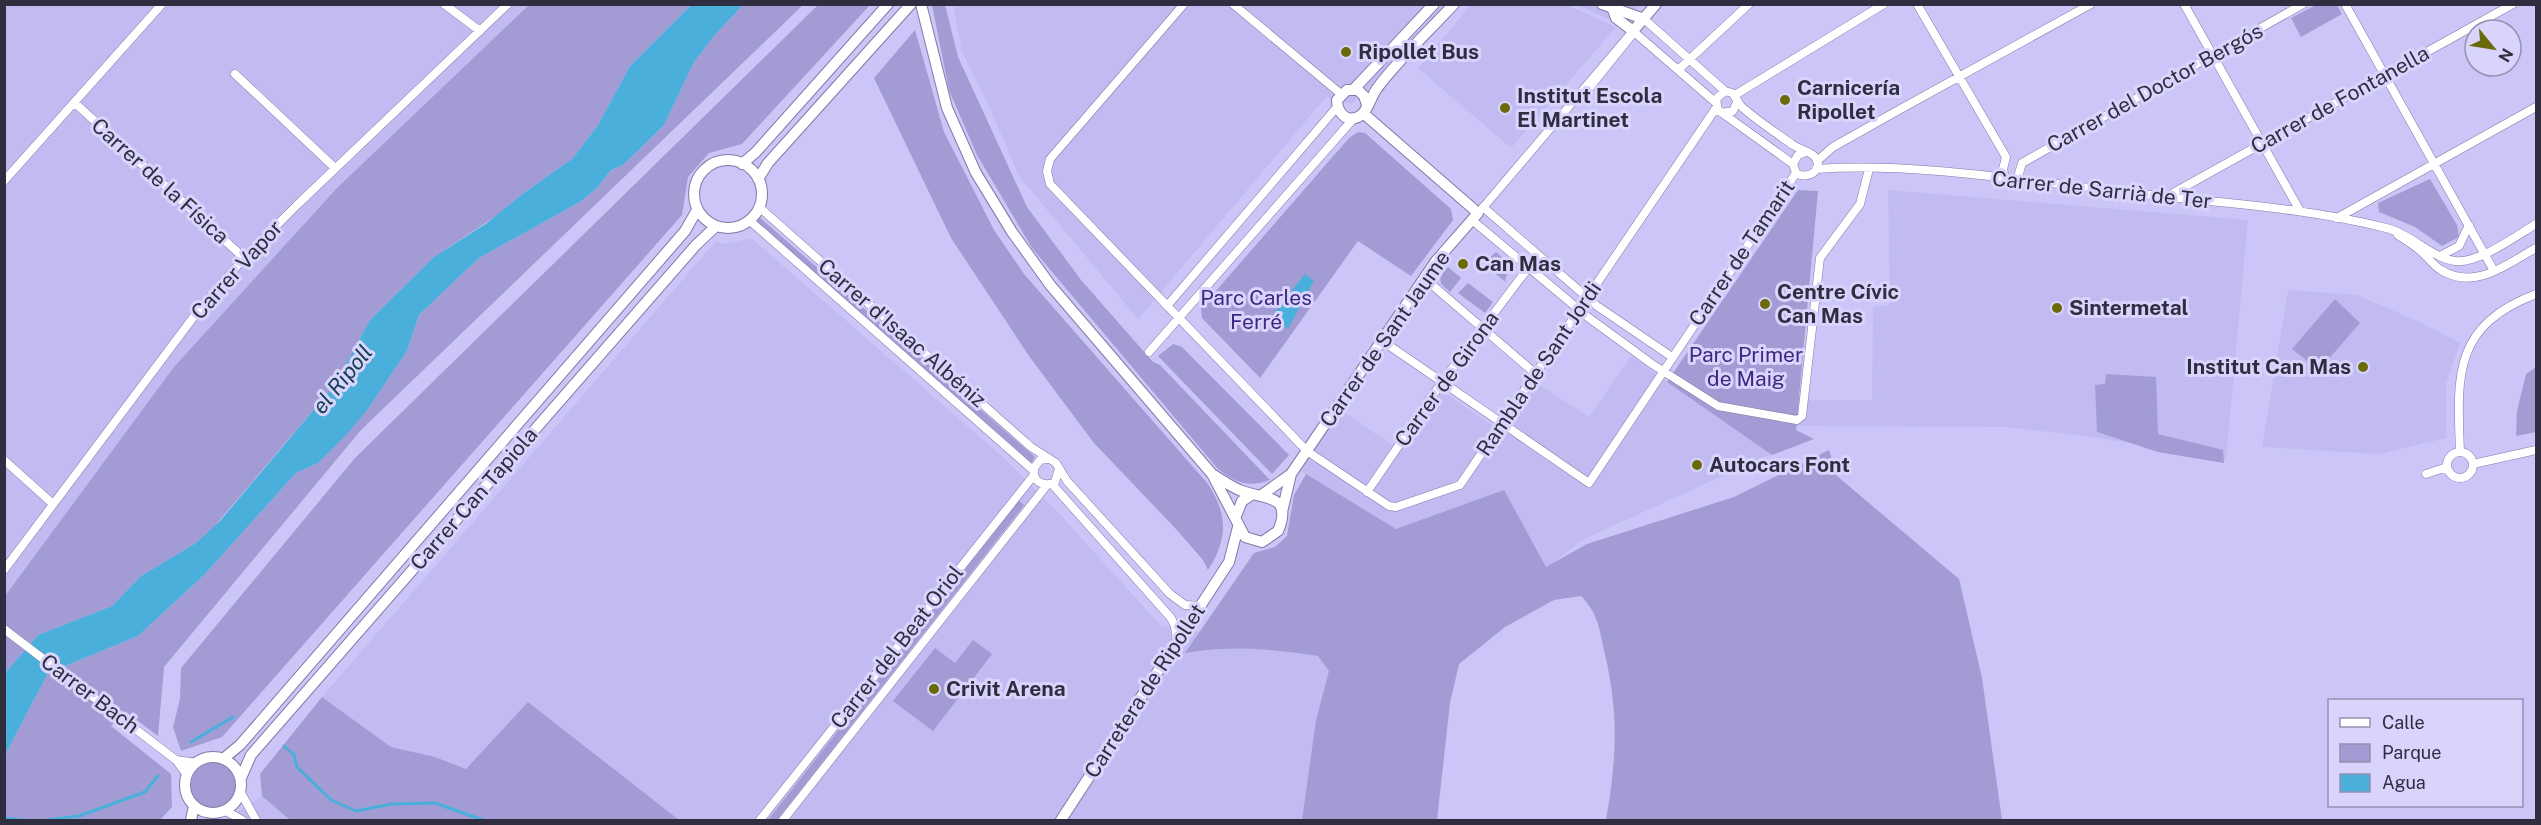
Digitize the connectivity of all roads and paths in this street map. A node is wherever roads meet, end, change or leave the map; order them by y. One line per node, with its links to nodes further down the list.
1 (162, 4): 35 (street)
2 (444, 4): 23 (street)
3 (508, 4): 23 (street, Carrer Vapor)
4 (888, 4): 42 (street)
5 (911, 4): 50 (street)
6 (921, 4): 93 (street)
7 (1184, 4): 73 (street, Rambla de Sant Jordi)
8 (1233, 4): 33 (street)
9 (1434, 4): 31 (street)
10 (1454, 4): 39 (street)
11 (1602, 4): 21 (street)
12 (1656, 4): 22 (street, Carrer de Sant Jaume)
13 (1749, 4): 26 (street)
14 (1884, 4): 34 (street)
15 (1917, 4): 30 (street)
16 (2091, 4): 30 (street)
17 (2184, 4): 25 (street)
18 (2303, 4): 25 (street, Carrer del Doctor Bergós)
19 (2345, 4): 29 (street)
20 (2513, 4): 29 (street, Carrer de Fontanella)
21 (1613, 10): 22 (street); 24 (street)
22 (1644, 19): 24 (street, Carrer de Sant Jaume); 26 (street)
23 (480, 31): 46 (street, Carrer Vapor)
24 (1634, 31): 27 (street); 57 (street, Carrer de Sant Jaume)
25 (2213, 56): 40 (street); 51 (street, Carrer del Doctor Bergós)
26 (1689, 59): 27 (street); 32 (street)
27 (1678, 70): 37 (street)
28 (235, 74): 46 (street)
29 (2385, 76): 40 (street, Carrer de Fontanella); 44 (street)
30 (1959, 77): 45 (street); 49 (street)
31 (1354, 89): 33 (street); 39 (street)
32 (1725, 91): 34 (street); 37 (street)
33 (1341, 94): 36 (street)
34 (1736, 98): 37 (street); 41 (street)
35 (75, 103): 52 (street); 67 (street, Carrer de la Física)
36 (1337, 107): 39 (street); 73 (street)
37 (1718, 107): 43 (street); 72 (street, Rambla de Sant Jordi)
38 (2536, 107): 44 (street)
39 (1361, 112): 57 (street); 75 (street)
40 (2261, 143): 53 (street, Carrer de Fontanella); 56 (street)
41 (1806, 153): 43 (street); 45 (street)
42 (742, 164): 50 (street); 55 (street)
43 (1793, 164): 48 (street)
44 (2433, 164): 58 (street); 61 (street)
45 (1817, 165): 47 (street, Carrer de Sarrià de Ter); 48 (street)
46 (335, 168): 67 (street, Carrer Vapor)
47 (1869, 169): 49 (street, Carrer de Sarrià de Ter); 80 (street)
48 (1796, 173): 79 (street, Carrer de Tamarit)
49 (2005, 178): 51 (street, Carrer de Sarrià de Ter)
50 (758, 180): 54 (street)
51 (2017, 180): 53 (street, Carrer de Sarrià de Ter)
52 (4, 181)
53 (2166, 197): 56 (street, Carrer de Sarrià de Ter)
54 (759, 207): 59 (street); 87 (street, Carrer d'Isaac Albéniz)
55 (697, 210): 62 (street); 108 (street, Carrer Can Tapiola)
56 (2300, 211): 58 (street, Carrer de Sarrià de Ter)
57 (1478, 213): 68 (street); 70 (street, Carrer de Sant Jaume); 72 (street)
58 (2337, 218): 63 (street, Carrer de Sarrià de Ter)
59 (749, 220): 62 (street); 92 (street, Carrer d'Isaac Albéniz)
60 (2536, 224): 65 (street, Carrer de Sarrià de Ter)
61 (2469, 225): 65 (street); 66 (street)
62 (716, 226): 112 (street, Carrer Can Tapiola)
63 (2386, 228): 66 (street, Carrer de Sarrià de Ter); 69 (street, Carrer de Sarrià de Ter)
64 (2536, 248): 69 (street, Carrer de Sarrià de Ter)
65 (2485, 253): 66 (street, Carrer de Sarrià de Ter); 69 (street)
66 (2440, 256)
67 (244, 258): 99 (street, Carrer Vapor)
68 (1529, 267): 74 (street); 76 (street, Carrer de Girona)
69 (2493, 269)
70 (1424, 278): 76 (street); 77 (street, Carrer de Sant Jaume)
71 (2536, 294): 86 (street)
72 (1587, 298): 74 (street, Rambla de Sant Jordi); 79 (street)
73 (1167, 306): 75 (street, Rambla de Sant Jordi)
74 (1580, 309): 80 (street); 81 (street, Rambla de Sant Jordi)
75 (1180, 319): 78 (street); 84 (street, Rambla de Sant Jordi)
76 (1482, 328): 81 (street); 82 (street, Carrer de Girona)
77 (1381, 340): 82 (street); 84 (street, Carrer de Sant Jaume)
78 (1149, 352)
79 (1672, 357): 80 (street, Carrer de Tamarit)
80 (1663, 370): 83 (street, Carrer de Tamarit)
81 (1536, 374): 83 (street, Rambla de Sant Jordi)
82 (1442, 382): 83 (street); 97 (street, Carrer de Girona)
83 (1502, 423): 97 (street, Rambla de Sant Jordi)
84 (1307, 450): 94 (street, Carrer de Sant Jaume); 97 (street, Rambla de Sant Jordi)
85 (2536, 450): 89 (street)
86 (2460, 452): 89 (street); 90 (street)
87 (1047, 459): 91 (street, Carrer d'Isaac Albéniz); 92 (street)
88 (4, 460): 99 (street)
89 (2473, 464): 90 (street)
90 (2447, 467): 95 (street)
91 (1059, 469): 96 (street); 105 (street, Carrer d'Isaac Albéniz)
92 (1034, 473): 96 (street, Carrer d'Isaac Albéniz); 120 (street, Carrer del Beat Oriol)
93 (1212, 474): 98 (street); 101 (street)
94 (1291, 474): 98 (street, Carrer de Sant Jaume); 100 (street, Carrer de Sant Jaume)
95 (2426, 474)
96 (1049, 484): 107 (street, Carrer d'Isaac Albéniz); 121 (street, Carrer del Beat Oriol)
97 (1367, 492)
98 (1258, 494): 100 (street); 101 (street)
99 (53, 504): 104 (street, Carrer Vapor)
100 (1282, 513): 102 (street)
101 (1237, 521): 102 (street); 103 (street, Carretera de Ripollet)
102 (1252, 541): 103 (street, Carretera de Ripollet)
103 (1229, 562): 105 (street, Carretera de Ripollet)
104 (4, 570)
105 (1202, 606): 107 (street, Carretera de Ripollet)
106 (4, 629): 109 (street, Carrer Bach)
107 (1177, 644): 122 (street, Carretera de Ripollet)
108 (223, 759): 110 (street); 112 (street)
109 (176, 760): 110 (street, Carrer Bach); 111 (street, Carrer Bach)
110 (197, 763): 111 (street)
111 (187, 776): 114 (street)
112 (241, 778): 113 (street)
113 (241, 793): 115 (street); 119 (street)
114 (194, 806): 116 (street); 117 (street)
115 (226, 811): 116 (street); 118 (street)
116 (209, 817)
117 (191, 820)
118 (242, 820)
119 (256, 820)
120 (760, 820)
121 (783, 820)
122 (1061, 820)

